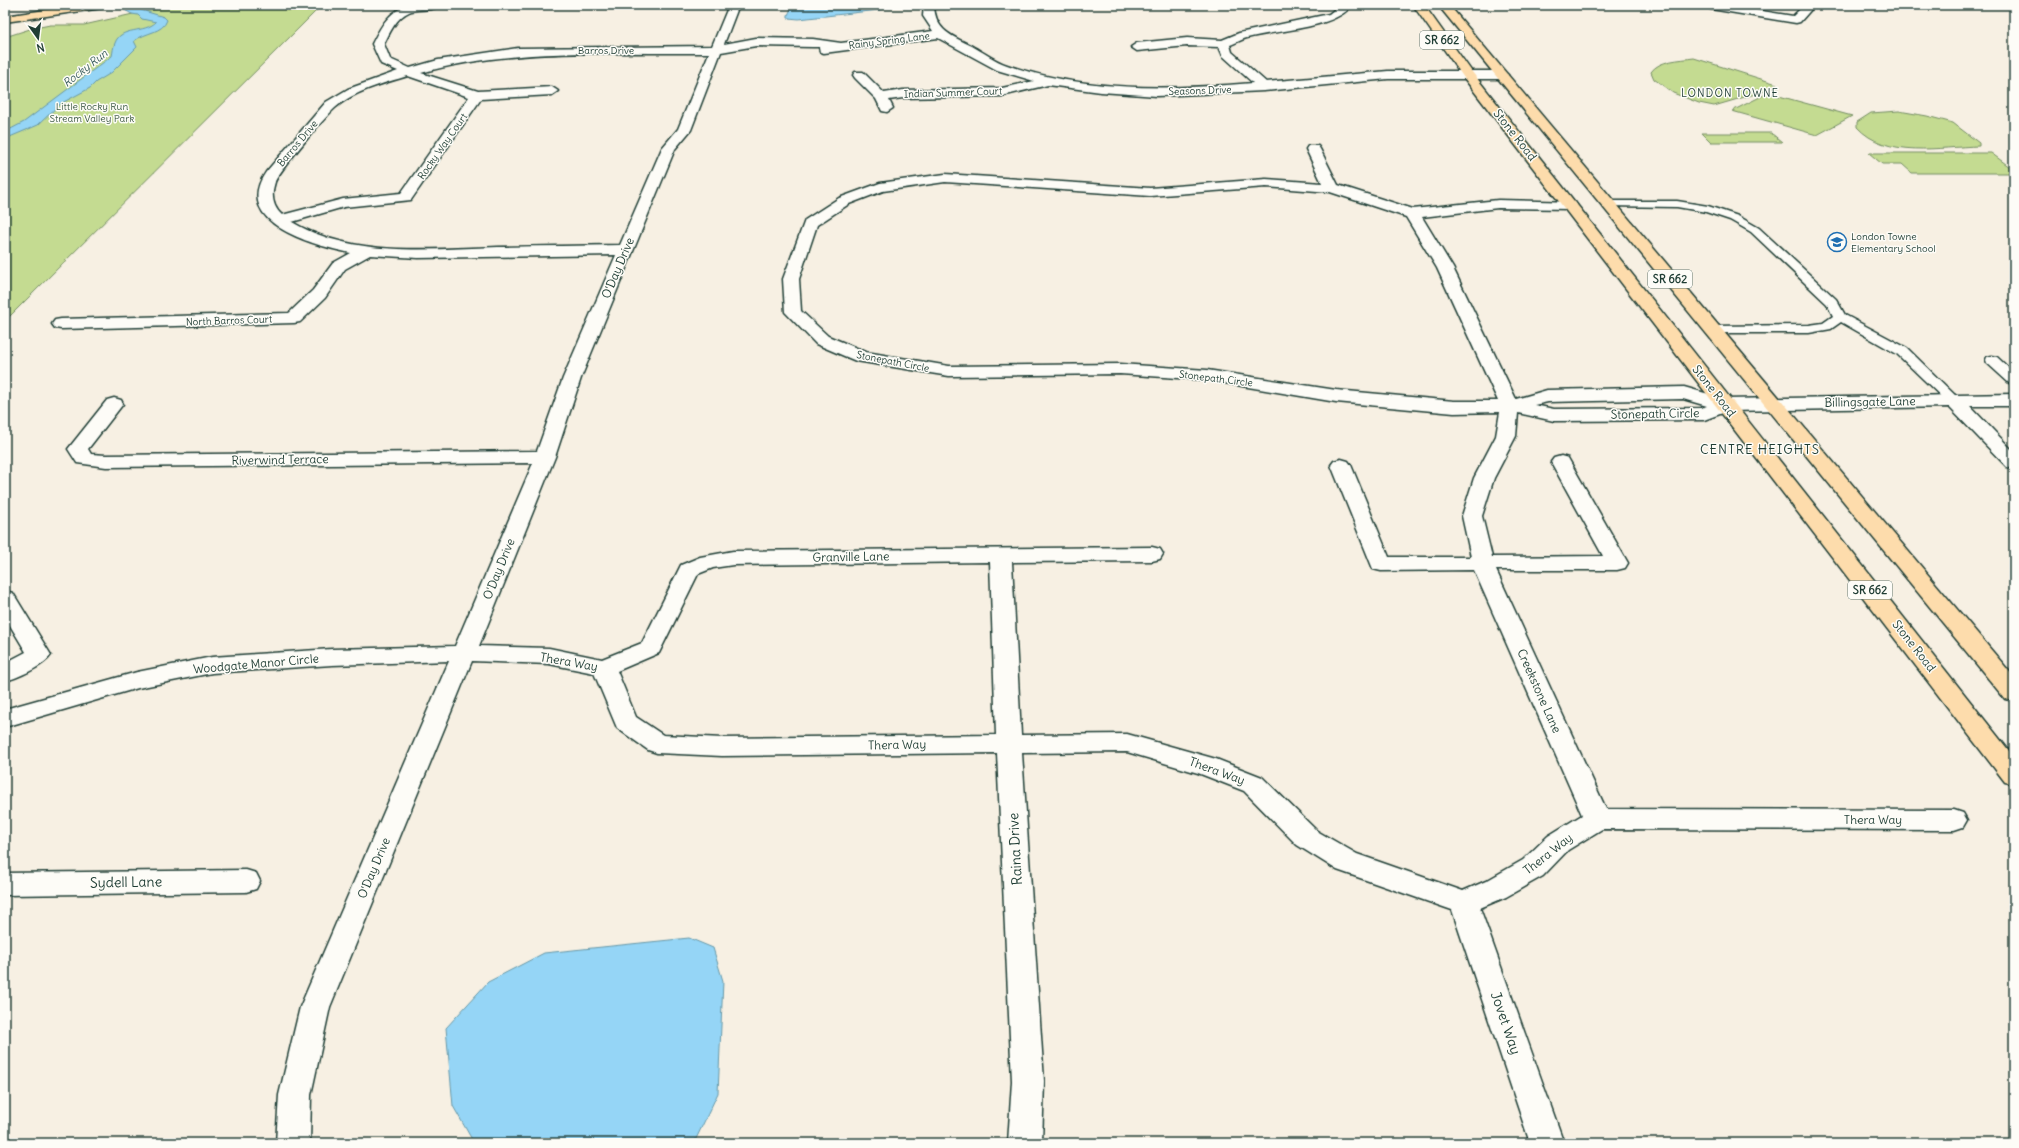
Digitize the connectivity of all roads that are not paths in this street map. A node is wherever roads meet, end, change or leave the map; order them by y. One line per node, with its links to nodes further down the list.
1 (37, 5): 11 (main road)
2 (102, 5): 12 (main road)
3 (434, 5): 20 (street)
4 (734, 5): 17 (street, O'Day Drive)
5 (929, 5): 13 (street)
6 (1347, 5): 14 (street)
7 (1418, 5): 22 (main road, Stone Road / SR 662)
8 (1443, 5): 23 (main road, SR 662)
9 (1712, 5): 10 (street)
10 (1810, 5)
11 (5, 10)
12 (5, 19)
13 (940, 34): 15 (street, Rainy Spring Lane); 24 (street, Seasons Drive)
14 (1224, 44): 16 (street); 25 (street)
15 (838, 46): 17 (street, Rainy Spring Lane); 18 (street, Rainy Spring Lane)
16 (1137, 47)
17 (717, 49): 19 (street); 20 (street, Barros Drive); 37 (street, O'Day Drive)
18 (783, 54)
19 (749, 55)
20 (408, 71): 27 (street); 35 (street, Barros Drive)
21 (859, 75): 24 (street, Indian Summer Court)
22 (1468, 75): 23 (street, Seasons Drive); 25 (street, Seasons Drive); 32 (main road, Stone Road / SR 662)
23 (1502, 75): 31 (main road, SR 662)
24 (1049, 81): 25 (street, Seasons Drive)
25 (1264, 86)
26 (552, 91): 27 (street)
27 (477, 95): 30 (street, Rocky Way Court)
28 (1313, 149): 29 (street)
29 (1332, 188): 34 (street, Stonepath Circle); 48 (street, Stonepath Circle)
30 (406, 197): 33 (street, Rocky Way Court); 35 (street)
31 (1609, 204): 38 (lane); 40 (main road, SR 662)
32 (1570, 205): 34 (street, Stonepath Circle); 47 (main road, Stone Road / SR 662)
33 (395, 211)
34 (1412, 214): 48 (street)
35 (279, 221): 36 (street, Barros Drive)
36 (368, 250): 37 (street, Barros Drive); 39 (street, North Barros Court)
37 (626, 250): 49 (street, O'Day Drive)
38 (1840, 317): 40 (lane); 44 (lane)
39 (61, 324)
40 (1712, 330): 46 (main road, SR 662)
41 (1992, 360): 42 (lane)
42 (2014, 380)
43 (2014, 400): 44 (street, Billingsgate Lane)
44 (1954, 401): 46 (street, Billingsgate Lane); 51 (street)
45 (114, 404): 49 (street, Riverwind Terrace)
46 (1774, 404): 47 (street, Billingsgate Lane); 60 (main road, SR 662)
47 (1726, 405): 48 (street, Stonepath Circle); 63 (main road, Stone Road / SR 662)
48 (1510, 406): 55 (street, Creekstone Lane)
49 (545, 457): 57 (street, O'Day Drive)
50 (1561, 462): 55 (street)
51 (2014, 463)
52 (1341, 465): 55 (street)
53 (1152, 554): 54 (street, Granville Lane)
54 (1001, 555): 58 (street, Granville Lane); 62 (street, Raina Drive)
55 (1484, 562): 64 (street, Creekstone Lane)
56 (5, 598): 59 (street)
57 (464, 653): 58 (street, Thera Way); 61 (street, Woodgate Manor Circle); 69 (street, O'Day Drive)
58 (604, 667): 62 (street, Thera Way)
59 (5, 673)
60 (2014, 693)
61 (5, 718)
62 (1009, 744): 68 (street, Thera Way); 70 (street, Raina Drive)
63 (2014, 775)
64 (1597, 819): 65 (street, Thera Way); 68 (street, Thera Way)
65 (1954, 820)
66 (246, 881): 67 (street, Sydell Lane)
67 (5, 884)
68 (1464, 903): 71 (street, Jovet Way)
69 (293, 1143)
70 (1025, 1143)
71 (1547, 1143)

